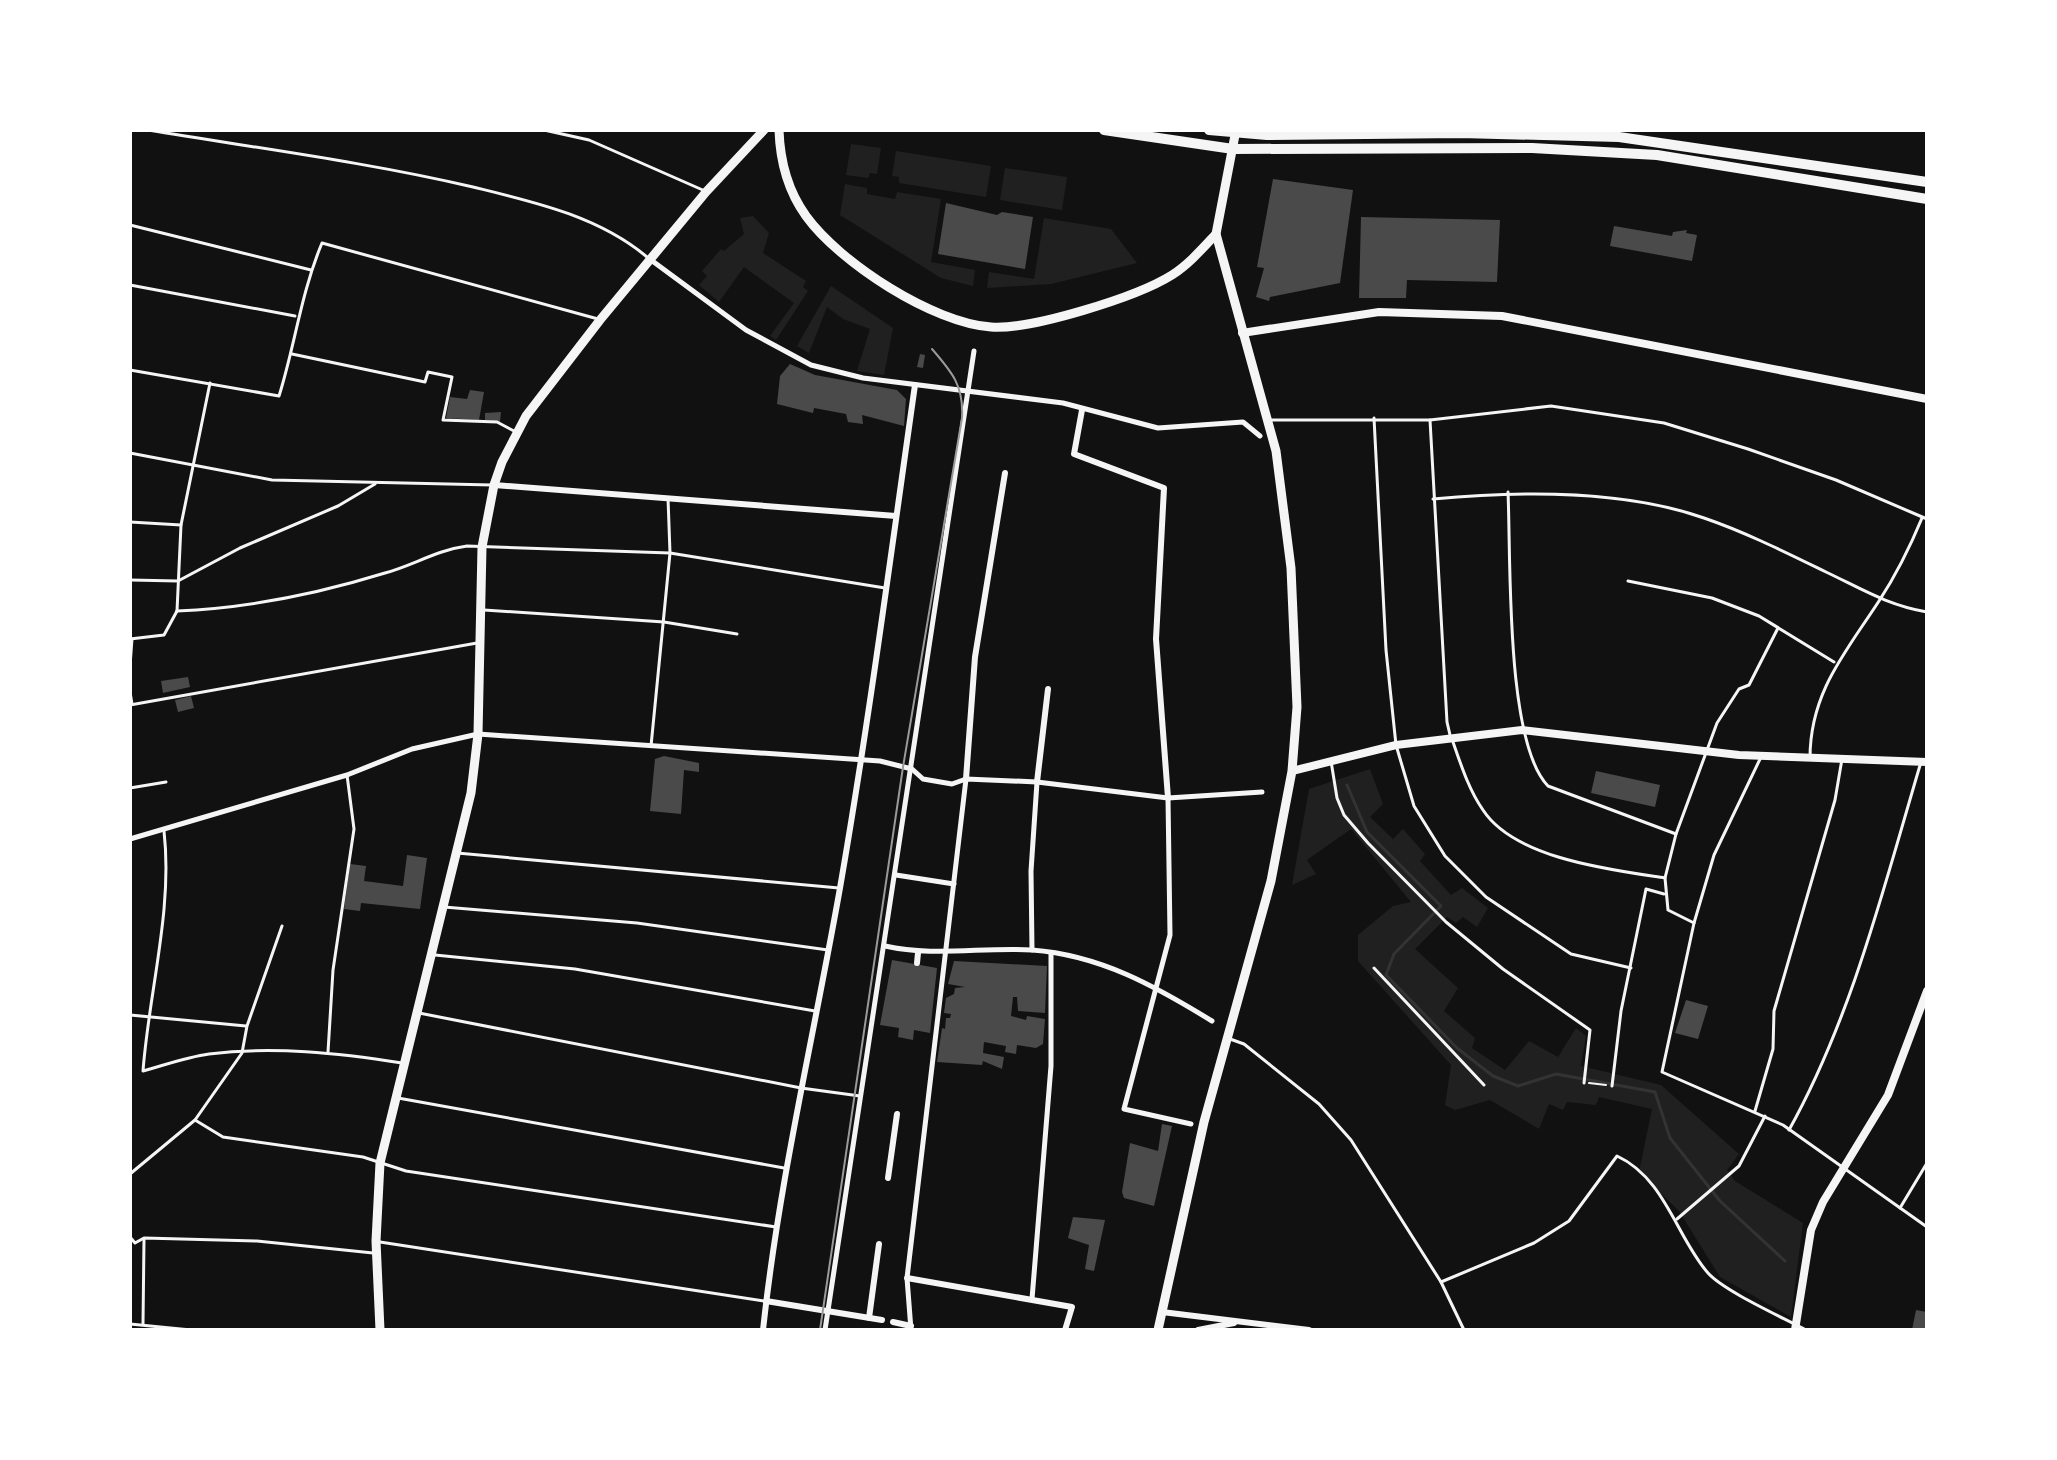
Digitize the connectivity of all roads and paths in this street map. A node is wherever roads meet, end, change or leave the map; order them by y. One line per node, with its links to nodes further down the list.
1 (148, 130): 14 (lane)
2 (544, 130): 10 (lane)
3 (764, 130): 10 (main road)
4 (779, 130): 13 (main road)
5 (1104, 130): 8 (main road)
6 (1209, 130): 7 (main road)
7 (1235, 132): 8 (main road); 9 (main road)
8 (1233, 149): 11 (main road); 13 (main road)
9 (1927, 182)
10 (706, 192): 14 (main road)
11 (1927, 199)
12 (130, 225): 15 (lane)
13 (1216, 234): 19 (main road)
14 (650, 259): 18 (main road); 24 (street)
15 (311, 270): 17 (lane); 18 (lane)
16 (130, 285): 17 (lane)
17 (297, 316): 21 (lane)
18 (600, 320): 31 (main road)
19 (1242, 333): 26 (street); 29 (main road)
20 (974, 351): 25 (street)
21 (292, 354): 23 (lane); 31 (lane)
22 (130, 370): 23 (lane)
23 (210, 383): 34 (lane)
24 (915, 385): 25 (street); 41 (street)
25 (970, 392): 27 (street); 77 (street)
26 (1927, 399)
27 (1082, 410): 32 (street); 85 (street)
28 (1374, 418): 29 (lane); 30 (lane); 68 (lane)
29 (1268, 420): 78 (main road)
30 (1430, 420): 40 (lane); 42 (lane)
31 (517, 433): 37 (main road)
32 (1260, 436)
33 (130, 453): 34 (lane)
34 (194, 463): 36 (lane); 44 (lane)
35 (1005, 473): 80 (street)
36 (375, 484): 37 (lane); 48 (lane)
37 (494, 485): 39 (street); 45 (main road)
38 (1508, 492): 40 (lane); 51 (lane); 65 (lane)
39 (668, 498): 41 (street); 46 (lane)
40 (1433, 499): 67 (lane)
41 (896, 516): 50 (street)
42 (1925, 519): 51 (lane)
43 (130, 522): 44 (lane)
44 (181, 525): 48 (lane)
45 (482, 547): 46 (lane); 52 (main road); 53 (lane)
46 (670, 553): 50 (lane); 55 (lane)
47 (130, 580): 48 (lane)
48 (178, 581): 53 (lane)
49 (1628, 581): 56 (lane)
50 (889, 588): 72 (street)
51 (1879, 601): 54 (lane); 60 (lane)
52 (480, 610): 55 (lane); 59 (main road)
53 (177, 611): 58 (lane)
54 (1927, 612)
55 (664, 622): 57 (lane); 69 (lane)
56 (1778, 628): 60 (lane); 70 (lane)
57 (737, 634)
58 (131, 639): 61 (lane)
59 (480, 643): 64 (lane); 66 (main road)
60 (1835, 662): 73 (lane)
61 (130, 666)
62 (1048, 689): 82 (street)
63 (130, 692): 64 (lane)
64 (131, 704)
65 (1522, 730): 67 (street); 70 (street); 87 (lane)
66 (478, 734): 69 (street); 79 (street); 89 (main road)
67 (1451, 738): 68 (street); 91 (lane)
68 (1396, 745): 75 (street); 107 (lane)
69 (651, 746): 72 (street)
70 (1706, 753): 71 (street); 87 (lane)
71 (1761, 756): 73 (street); 96 (lane)
72 (861, 757): 77 (street); 93 (street)
73 (1810, 758): 74 (street)
74 (1842, 759): 76 (street); 126 (lane)
75 (1331, 761): 78 (street); 120 (lane)
76 (1924, 762): 131 (lane)
77 (914, 770): 80 (street); 90 (street)
78 (1292, 771): 116 (main road)
79 (347, 775): 86 (street); 117 (lane)
80 (966, 779): 82 (street); 92 (street)
81 (166, 782): 83 (lane)
82 (1037, 782): 85 (street); 100 (street)
83 (130, 788)
84 (1262, 792): 85 (street)
85 (1168, 798): 108 (street)
86 (164, 831): 88 (street); 113 (lane)
87 (1676, 834): 91 (lane)
88 (130, 839)
89 (457, 853): 93 (lane); 95 (main road)
90 (896, 875): 92 (street); 98 (street)
91 (1665, 878): 94 (lane)
92 (954, 884): 101 (street)
93 (839, 888): 99 (street)
94 (1664, 894): 96 (lane); 107 (lane)
95 (444, 907): 99 (lane); 104 (main road)
96 (1694, 923): 126 (lane)
97 (282, 926): 115 (lane)
98 (885, 946): 102 (street); 124 (street)
99 (828, 950): 110 (street)
100 (1032, 950): 101 (street); 103 (street)
101 (946, 951): 102 (street); 147 (street)
102 (918, 953): 105 (street)
103 (1051, 953): 108 (street); 149 (street)
104 (431, 955): 110 (lane); 111 (main road)
105 (917, 963)
106 (1374, 968): 121 (lane)
107 (1631, 968): 122 (lane)
108 (1157, 987): 114 (street); 130 (street)
109 (1927, 991): 135 (street)
110 (818, 1011): 123 (street)
111 (415, 1012): 119 (main road); 123 (lane)
112 (130, 1015): 113 (lane)
113 (147, 1017): 115 (lane); 118 (lane)
114 (1212, 1021)
115 (247, 1026): 118 (lane)
116 (1227, 1038): 148 (lane); 152 (main road)
117 (328, 1052): 118 (lane); 119 (lane)
118 (242, 1053): 129 (lane)
119 (402, 1063): 125 (main road)
120 (1584, 1083): 122 (path)
121 (1484, 1085)
122 (1612, 1086)
123 (801, 1088): 124 (lane); 134 (street)
124 (862, 1096): 151 (street)
125 (395, 1097): 132 (main road); 134 (lane)
126 (1755, 1111): 128 (lane)
127 (897, 1114): 137 (street)
128 (1765, 1116): 131 (lane); 139 (lane)
129 (195, 1120): 132 (lane); 136 (lane)
130 (1191, 1124)
131 (1789, 1130): 135 (lane)
132 (380, 1163): 140 (lane); 144 (main road)
133 (1927, 1163): 138 (lane)
134 (786, 1168): 140 (street)
135 (1844, 1171): 138 (lane); 159 (street)
136 (130, 1174)
137 (888, 1178)
138 (1900, 1208): 141 (lane)
139 (1677, 1219): 148 (lane); 159 (lane)
140 (776, 1227): 150 (street)
141 (1927, 1227)
142 (130, 1237): 143 (lane)
143 (144, 1238): 146 (lane); 157 (lane)
144 (376, 1241): 146 (main road); 150 (lane)
145 (879, 1244): 153 (street)
146 (376, 1254): 162 (main road)
147 (907, 1278): 149 (street); 160 (street)
148 (1441, 1282): 169 (lane)
149 (1032, 1299): 165 (street)
150 (766, 1301): 151 (street); 163 (street)
151 (828, 1311): 153 (street); 164 (street)
152 (1159, 1312): 158 (street); 166 (main road)
153 (869, 1318): 154 (street)
154 (882, 1320)
155 (893, 1322): 160 (street)
156 (130, 1324): 157 (lane)
157 (143, 1324): 161 (lane)
158 (1239, 1326): 167 (street); 168 (street)
159 (1796, 1327): 170 (lane)
160 (911, 1328)
161 (191, 1330)
162 (380, 1330)
163 (763, 1330)
164 (825, 1330)
165 (1065, 1330)
166 (1158, 1330)
167 (1198, 1330)
168 (1309, 1330)
169 (1464, 1330)
170 (1806, 1330)

